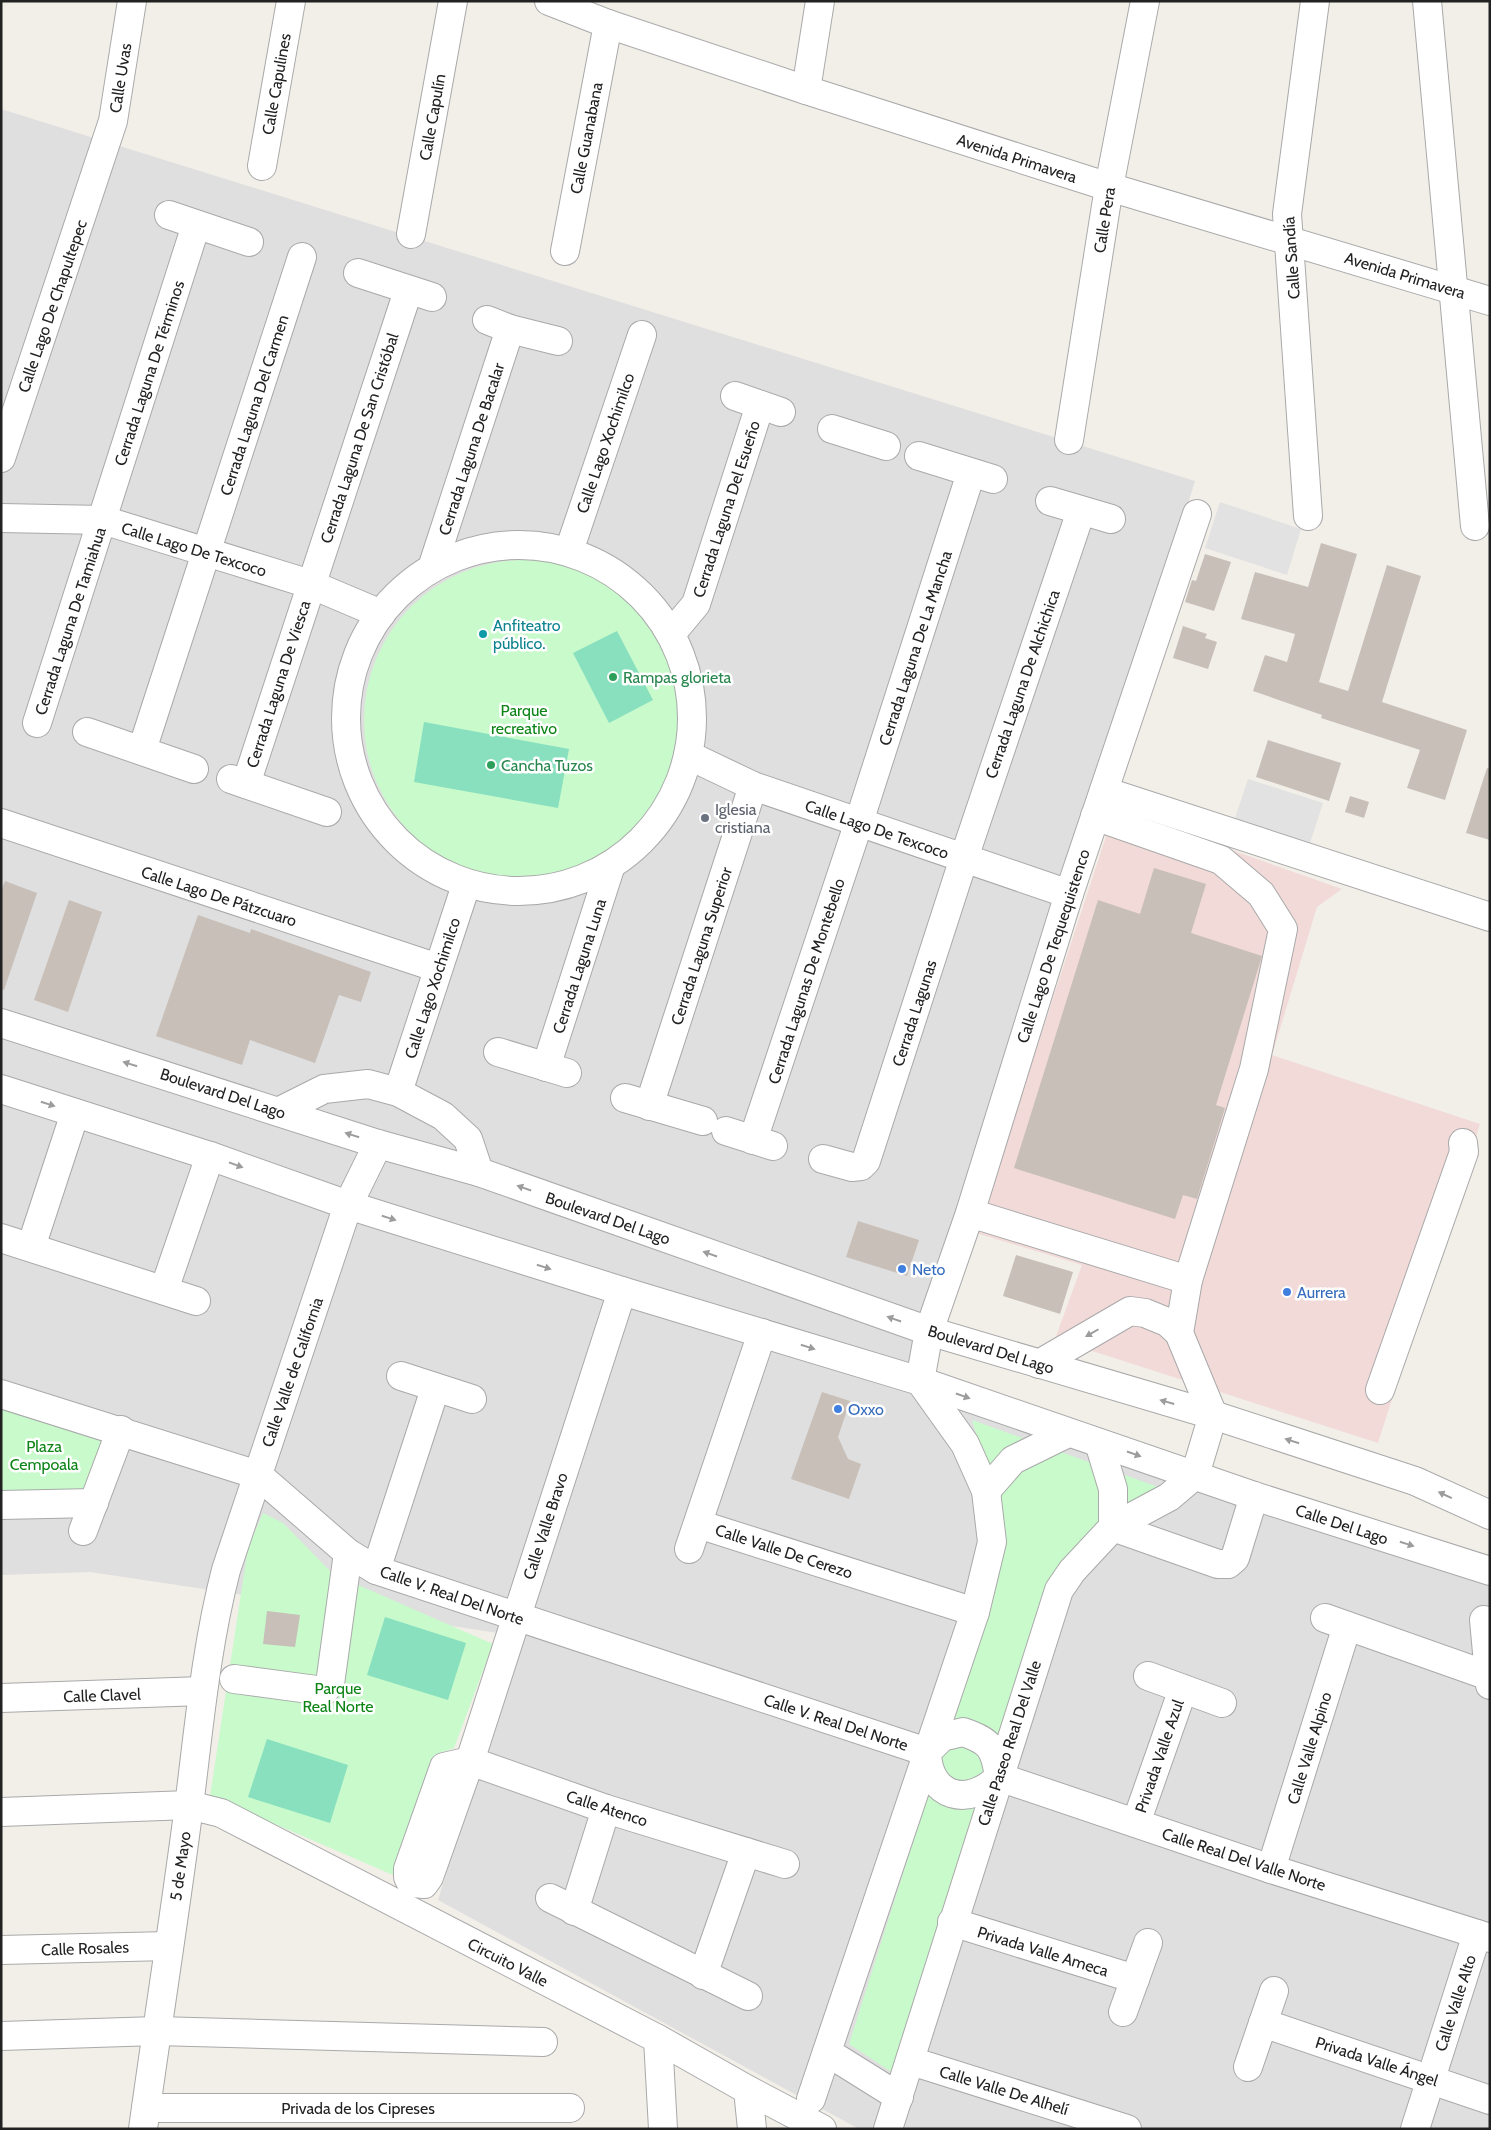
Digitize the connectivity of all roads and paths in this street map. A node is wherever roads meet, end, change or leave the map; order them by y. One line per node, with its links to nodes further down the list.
1 (132, 1): 12 (street, Calle Uvas)
2 (291, 1): 13 (street, Calle Capulines)
3 (453, 1): 17 (street, Calle Capulín)
4 (549, 1): 9 (street, Avenida Primavera)
5 (820, 1): 11 (street)
6 (1145, 1): 14 (street, Calle Pera)
7 (1315, 1): 18 (street, Calle Sandía)
8 (1421, 4): 23 (street)
9 (581, 7): 10 (street, Avenida Primavera)
10 (608, 24): 11 (street, Avenida Primavera); 20 (street, Calle Guanabana)
11 (806, 90): 14 (street, Avenida Primavera)
12 (103, 154): 32 (street, Calle Lago De Chapultepec)
13 (262, 166)
14 (1108, 187): 18 (street, Avenida Primavera); 29 (street, Calle Pera)
15 (169, 215): 16 (street)
16 (196, 225): 19 (street); 38 (street, Cerrada Laguna De Términos)
17 (411, 234)
18 (1290, 241): 23 (street, Avenida Primavera); 36 (street, Calle Sandía)
19 (249, 242)
20 (565, 252)
21 (300, 257): 42 (street, Cerrada Laguna Del Carmen)
22 (358, 273): 44 (street, Cerrada Laguna De San Cristóbal)
23 (1452, 290): 24 (street, Avenida Primavera); 40 (street)
24 (1490, 301)
25 (642, 335): 41 (street, Calle Lago Xochimilco)
26 (558, 341): 43 (street, Cerrada Laguna De Bacalar)
27 (758, 404): 46 (street, Cerrada Laguna Del Esueño)
28 (832, 429): 30 (street)
29 (1069, 440)
30 (886, 446)
31 (919, 456): 56 (street, Cerrada Laguna De La Mancha)
32 (1, 458)
33 (1050, 501): 34 (street)
34 (1080, 511): 39 (street); 58 (street, Cerrada Laguna De Alchichica)
35 (1197, 514): 53 (street, Calle Lago De Tequequistenco)
36 (1308, 516)
37 (1, 518): 38 (street, Calle Lago De Texcoco)
38 (103, 520): 42 (street, Calle Lago De Texcoco); 47 (street, Cerrada Laguna De Tamiahua)
39 (1111, 520)
40 (1475, 526)
41 (569, 551): 43 (street); 46 (street)
42 (206, 552): 44 (street, Calle Lago De Texcoco); 49 (street, Cerrada Laguna Del Carmen)
43 (432, 568): 45 (street)
44 (310, 584): 45 (street, Calle Lago De Texcoco); 54 (street, Cerrada Laguna De Viesca)
45 (381, 614): 60 (street)
46 (671, 634): 50 (street)
47 (37, 723)
48 (86, 732): 49 (street)
49 (142, 750): 51 (street)
50 (688, 755): 52 (street, Calle Lago De Texcoco); 59 (street)
51 (194, 769)
52 (753, 786): 56 (street, Calle Lago De Texcoco); 70 (street, Cerrada Laguna Superior)
53 (1104, 791): 55 (street, Calle Lago De Tequequistenco); 62 (street)
54 (327, 812)
55 (1095, 816): 61 (street, Calle Lago De Tequequistenco); 80 (street)
56 (859, 822): 58 (street, Calle Lago De Texcoco); 70 (street, Cerrada Lagunas De Montebello)
57 (1, 823): 63 (street, Calle Lago De Pátzcuaro)
58 (964, 858): 61 (street, Calle Lago De Texcoco); 74 (street, Cerrada Lagunas)
59 (611, 865): 60 (street); 65 (street, Cerrada Laguna Luna)
60 (466, 884): 63 (street, Calle Lago Xochimilco)
61 (1069, 894): 77 (street, Calle Lago De Tequequistenco)
62 (1490, 917)
63 (438, 968): 67 (street, Calle Lago Xochimilco)
64 (1, 1022): 68 (street, Boulevard Del Lago, one-way to 64)
65 (498, 1052)
66 (1, 1089): 69 (street, one-way to 69)
67 (398, 1092): 68 (street); 75 (street)
68 (280, 1112): 72 (street, Boulevard Del Lago, one-way to 68)
69 (75, 1113): 73 (street); 79 (street)
70 (715, 1126)
71 (1463, 1142): 92 (street)
72 (378, 1144): 75 (street, Boulevard Del Lago); 76 (street, Calle Valle de California)
73 (210, 1156): 76 (street, one-way to 76); 81 (street)
74 (823, 1159)
75 (479, 1172): 85 (street, Boulevard Del Lago, one-way to 75)
76 (348, 1205): 82 (street, one-way to 82); 99 (street, Calle Valle de California)
77 (970, 1213): 80 (street); 85 (street, Calle Lago De Tequequistenco)
78 (1, 1238): 79 (street)
79 (31, 1247): 81 (street)
80 (1188, 1280): 84 (street); 87 (street)
81 (164, 1290): 83 (street)
82 (622, 1291): 86 (street); 115 (street, Calle Valle Bravo)
83 (196, 1301)
84 (1130, 1311): 87 (street); 88 (street, one-way to 88)
85 (929, 1331): 88 (street, Boulevard Del Lago); 90 (street, Calle Lago De Tequequistenco)
86 (762, 1333): 90 (street, one-way to 90); 106 (street, Calle Valle De Cerezo)
87 (1180, 1333): 95 (street)
88 (1039, 1364): 95 (street, Boulevard Del Lago, one-way to 88)
89 (401, 1376): 91 (street)
90 (920, 1381): 97 (street, one-way to 97); 101 (street)
91 (436, 1389): 94 (street); 111 (street)
92 (1380, 1390)
93 (1, 1394): 96 (street, Calle V. Real Del Norte)
94 (472, 1399)
95 (1214, 1415): 100 (street); 105 (street, one-way to 95)
96 (121, 1430): 99 (street, Calle V. Real Del Norte); 103 (street)
97 (1068, 1432): 98 (street); 101 (street)
98 (1099, 1443): 100 (street, one-way to 100); 107 (street)
99 (258, 1475): 110 (street, Calle V. Real Del Norte); 113 (street, Calle Valle de California)
100 (1195, 1475): 102 (street, Calle Del Lago); 107 (street, Calle Paseo Real Del Valle)
101 (986, 1491): 114 (street)
102 (1254, 1496): 107 (street); 112 (street, Calle Del Lago, one-way to 112)
103 (94, 1503): 104 (street); 108 (street)
104 (1, 1505)
105 (1490, 1515)
106 (698, 1524): 109 (street); 114 (street, Calle Valle De Cerezo)
107 (1113, 1527): 127 (street, Calle Paseo Real Del Valle)
108 (83, 1531)
109 (689, 1550)
110 (348, 1553): 111 (street, Calle V. Real Del Norte); 119 (street)
111 (376, 1570): 115 (street, Calle V. Real Del Norte)
112 (1490, 1571)
113 (217, 1603): 122 (street, 5 de Mayo)
114 (975, 1612): 125 (street)
115 (515, 1617): 125 (street, Calle V. Real Del Norte); 126 (street, Calle Valle Bravo)
116 (1484, 1620): 118 (street)
117 (1148, 1676): 121 (street, Privada Valle Azul)
118 (1489, 1676): 120 (street); 134 (street, Calle Valle Alpino)
119 (234, 1679)
120 (1490, 1685)
121 (1183, 1689): 124 (street, Privada Valle Azul); 131 (street, Privada Valle Azul)
122 (203, 1692): 123 (street, Calle Clavel); 128 (street, 5 de Mayo)
123 (1, 1698)
124 (1222, 1703)
125 (927, 1752): 127 (street); 127 (street); 152 (street)
126 (470, 1761): 129 (street, Calle Atenco)
127 (999, 1777): 131 (street, Calle Real Del Valle Norte); 137 (street, Calle Paseo Real Del Valle)
128 (189, 1805): 130 (street, Circuito Valle); 140 (street, 5 de Mayo); 150 (street, Circuito Valle)
129 (606, 1809): 132 (street, Calle Atenco); 136 (street)
130 (1, 1812)
131 (1136, 1824): 134 (street, Calle Real Del Valle Norte)
132 (746, 1852): 133 (street, Calle Atenco); 142 (street)
133 (785, 1864)
134 (1271, 1869): 138 (street, Calle Real Del Valle Norte)
135 (550, 1898): 136 (street)
136 (574, 1911): 142 (street)
137 (952, 1922): 143 (street, Privada Valle Ameca); 153 (street, Calle Paseo Real Del Valle)
138 (1484, 1936): 155 (street, Calle Valle Alto)
139 (1148, 1943): 143 (street)
140 (169, 1946): 141 (street, Calle Rosales); 148 (street, 5 de Mayo)
141 (1, 1950)
142 (703, 1975): 145 (street)
143 (1135, 1979): 146 (street)
144 (1274, 1991): 147 (street)
145 (748, 1996)
146 (1122, 2012)
147 (1263, 2023): 154 (street); 155 (street, Privada Valle Ángel)
148 (157, 2031): 149 (street); 151 (street); 161 (street, 5 de Mayo)
149 (1, 2036)
150 (658, 2039): 156 (street, Circuito Valle); 163 (street)
151 (543, 2042)
152 (827, 2052): 157 (street); 158 (street)
153 (911, 2061): 157 (street, Calle Paseo Real Del Valle); 162 (street, Calle Valle De Alhelí)
154 (1248, 2067)
155 (1431, 2078): 159 (street, Privada Valle Ángel); 167 (street, Calle Valle Alto)
156 (748, 2090): 164 (street); 165 (street, Circuito Valle)
157 (899, 2098): 166 (street, Calle Paseo Real Del Valle)
158 (811, 2099)
159 (1490, 2100)
160 (570, 2108): 161 (street, Privada de los Cipreses)
161 (144, 2118)
162 (1118, 2127)
163 (663, 2129)
164 (752, 2129)
165 (822, 2129)
166 (888, 2129)
167 (1415, 2129)

